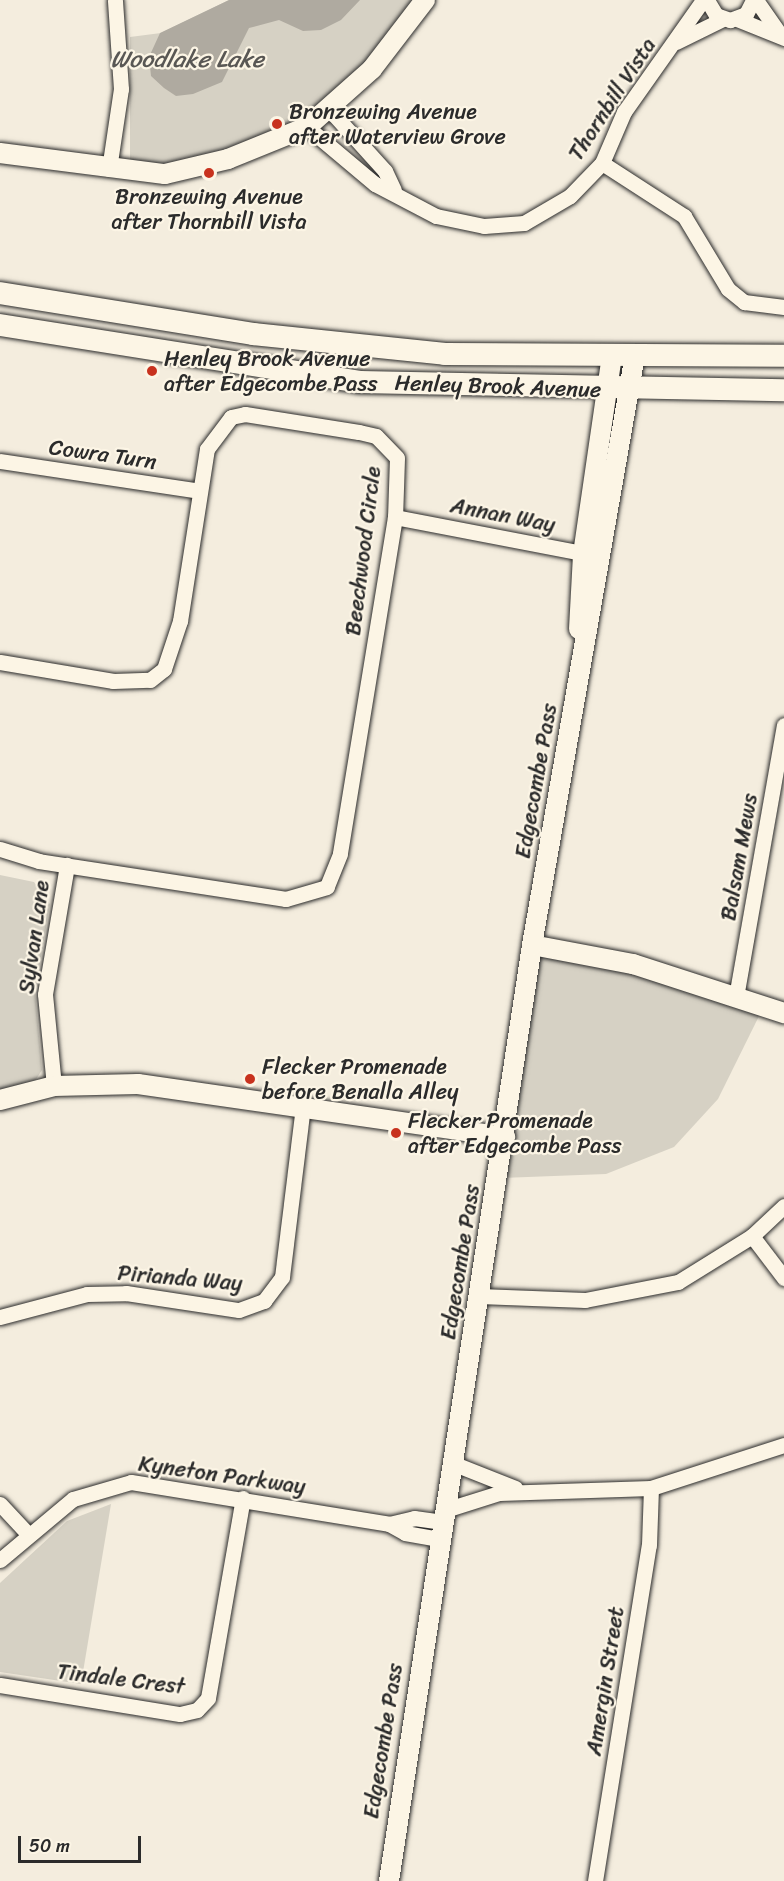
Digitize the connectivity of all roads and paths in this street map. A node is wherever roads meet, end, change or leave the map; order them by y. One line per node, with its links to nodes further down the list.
1 (115, 0): 12 (street)
2 (425, 0): 8 (street)
3 (705, 0): 5 (street); 7 (street, Thornbill Vista)
4 (755, 0): 5 (street); 6 (street)
5 (730, 19): 6 (street); 7 (street, Thornbill Vista)
6 (782, 37)
7 (676, 42): 11 (street, Thornbill Vista)
8 (328, 108): 9 (street); 13 (street, Thornbill Vista)
9 (307, 127): 12 (street); 13 (street, Thornbill Vista)
10 (0, 153): 12 (street)
11 (602, 163): 13 (street, Thornbill Vista); 15 (street)
12 (109, 169)
13 (394, 190)
14 (0, 293): 18 (main road, Henley Brook Avenue)
15 (784, 307)
16 (0, 325): 20 (main road, Henley Brook Avenue)
17 (635, 355): 18 (main road, Henley Brook Avenue); 19 (main road, Henley Brook Avenue); 20 (street, Edgecombe Pass)
18 (612, 356): 20 (street, Edgecombe Pass)
19 (784, 356)
20 (619, 390): 21 (main road, Henley Brook Avenue); 25 (street, Edgecombe Pass); 26 (street, Edgecombe Pass)
21 (784, 390)
22 (0, 461): 23 (street, Cowra Turn)
23 (200, 490): 24 (street, Beechwood Circle); 27 (street, Beechwood Circle)
24 (395, 517): 25 (street, Annan Way); 32 (street, Beechwood Circle)
25 (583, 554): 26 (street, Annan Way); 28 (street, Edgecombe Pass)
26 (603, 557): 28 (street, Edgecombe Pass)
27 (0, 662)
28 (579, 671): 33 (street, Edgecombe Pass)
29 (784, 725): 30 (street, Balsam Mews)
30 (776, 823): 34 (street, Balsam Mews)
31 (0, 849): 32 (street, Beechwood Circle)
32 (67, 865): 36 (street, Sylvan Lane)
33 (532, 945): 34 (street); 39 (street, Edgecombe Pass)
34 (736, 998): 35 (street)
35 (784, 1013)
36 (54, 1086): 37 (street); 38 (street)
37 (0, 1100)
38 (303, 1107): 39 (street); 44 (street, Pirianda Way)
39 (505, 1137): 43 (street, Edgecombe Pass)
40 (784, 1206): 41 (street)
41 (752, 1236): 42 (street); 43 (street)
42 (784, 1278)
43 (479, 1296): 46 (street, Edgecombe Pass)
44 (0, 1317)
45 (784, 1445): 47 (street)
46 (452, 1463): 48 (street); 51 (street, Edgecombe Pass)
47 (651, 1488): 48 (street); 58 (street, Amergin Street)
48 (526, 1492): 51 (street)
49 (243, 1498): 51 (street, Kyneton Parkway); 52 (street, Kyneton Parkway); 54 (street, Tindale Crest)
50 (0, 1504): 52 (street)
51 (442, 1524): 55 (street, Edgecombe Pass)
52 (27, 1533): 53 (street, Kyneton Parkway)
53 (0, 1560)
54 (0, 1685)
55 (388, 1860): 56 (street, Edgecombe Pass); 57 (street, Edgecombe Pass)
56 (380, 1881)
57 (388, 1881)
58 (595, 1881)

